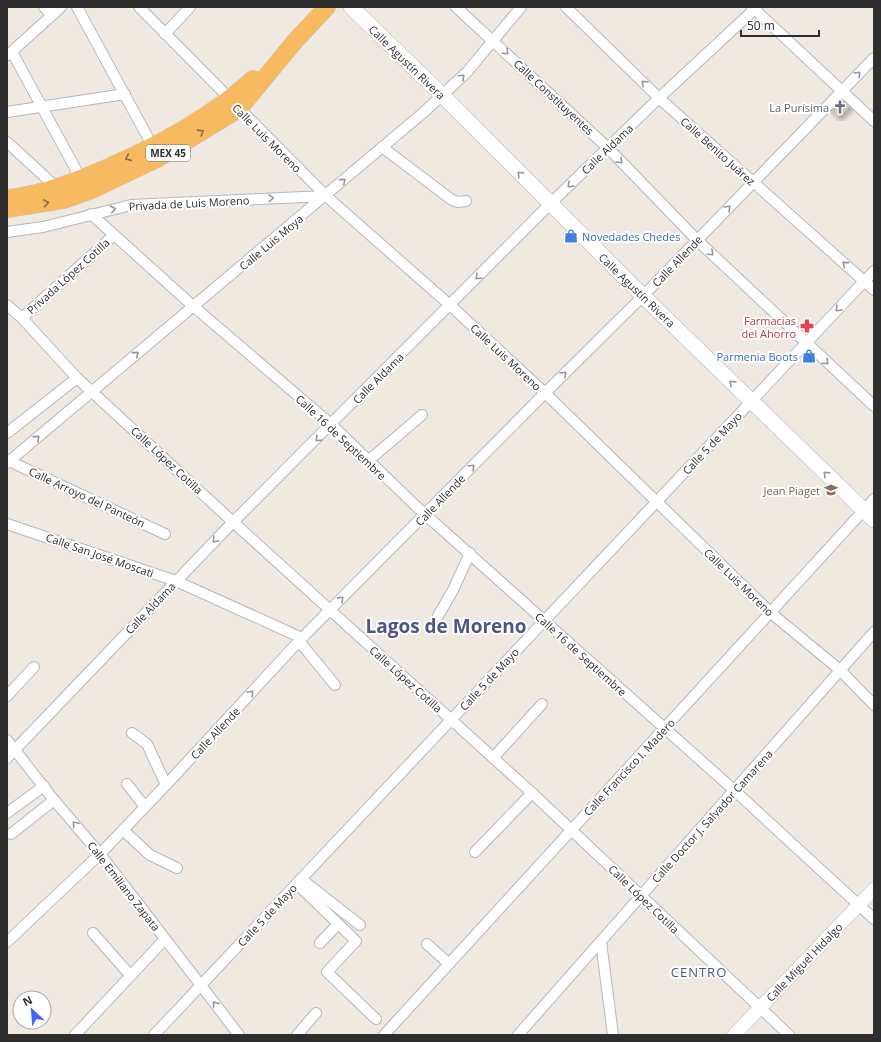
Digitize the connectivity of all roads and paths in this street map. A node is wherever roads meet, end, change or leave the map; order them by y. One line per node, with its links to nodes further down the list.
1 (44, 7): 12 (street)
2 (61, 7): 12 (street)
3 (77, 7): 18 (street)
4 (139, 7): 13 (street, Calle Luis Moreno)
5 (190, 7): 13 (street)
6 (327, 7): 21 (highway, MEX 45)
7 (351, 7): 19 (main road, Calle Agustín Rivera)
8 (456, 7): 14 (street, Calle Constituyentes)
9 (521, 7): 14 (street, Calle Luis Moya)
10 (566, 7): 20 (street, Calle Benito Juárez, one-way to 10)
11 (754, 8): 17 (street); 20 (street, Calle Aldama)
12 (52, 15): 15 (street)
13 (165, 34): 21 (street, Calle Luis Moreno)
14 (492, 39): 19 (street, Calle Luis Moya, one-way to 14); 28 (street, Calle Constituyentes, one-way to 28)
15 (9, 54): 22 (street)
16 (874, 58): 17 (street, Calle Allende, one-way to 16)
17 (842, 90): 24 (street); 30 (street, Calle Allende)
18 (125, 94): 22 (street); 26 (street)
19 (442, 95): 27 (street, Calle Luis Moya); 35 (main road, Calle Agustín Rivera, one-way to 19)
20 (659, 98): 28 (street, Calle Aldama); 30 (street, Calle Benito Juárez)
21 (234, 105): 26 (highway, MEX 45); 32 (street, Calle Luis Moreno); 36 (highway, MEX 45, one-way to 21)
22 (41, 106): 23 (street); 29 (street)
23 (7, 112)
24 (874, 121)
25 (7, 142): 31 (street)
26 (153, 147): 29 (highway, MEX 45, one-way to 29)
27 (382, 147): 32 (street, Calle Luis Moya, one-way to 27); 34 (street)
28 (608, 148): 35 (street, Calle Aldama, one-way to 35); 40 (street, Calle Constituyentes, one-way to 40)
29 (81, 179): 31 (highway, MEX 45)
30 (752, 182): 40 (street, Calle Allende, one-way to 30); 42 (street, Calle Benito Juárez, one-way to 30)
31 (56, 187): 33 (highway, MEX 45)
32 (326, 196): 37 (street, Privada de Luis Moreno, one-way to 32); 46 (street, Calle Luis Moya); 47 (street, Calle Luis Moreno)
33 (7, 198)
34 (466, 201)
35 (550, 204): 44 (main road, Calle Agustín Rivera); 47 (street, Calle Aldama, one-way to 47)
36 (7, 209)
37 (91, 214): 38 (street, Privada de Luis Moreno); 39 (street, Calle 16 de Septiembre)
38 (7, 232)
39 (114, 234): 46 (street, Calle 16 de Septiembre); 48 (street, Privada López Cotilla)
40 (697, 240): 44 (street, Calle Allende); 49 (street, Calle Constituyentes, one-way to 49)
41 (874, 271): 42 (street, Calle 5 de Mayo)
42 (864, 281): 43 (street, Calle Benito Juárez); 49 (street, Calle 5 de Mayo, one-way to 49)
43 (874, 290)
44 (643, 296): 52 (street, Calle Allende, one-way to 44); 53 (main road, Calle Agustín Rivera, one-way to 44)
45 (7, 305): 48 (street, Calle López Cotilla)
46 (193, 306): 51 (street, Calle Luis Moya, one-way to 46); 56 (street, Calle 16 de Septiembre)
47 (451, 306): 52 (street, Calle Luis Moreno); 56 (street, Calle Aldama)
48 (22, 318): 50 (street, Calle López Cotilla)
49 (806, 343): 53 (street, Calle 5 de Mayo); 54 (street, Calle Constituyentes, one-way to 54)
50 (77, 378): 51 (street, Calle López Cotilla); 57 (street)
51 (93, 391): 59 (street, Calle Luis Moya, one-way to 51); 64 (street, Calle López Cotilla)
52 (545, 393): 61 (street, Calle Luis Moreno); 62 (street, Calle Allende, one-way to 52)
53 (751, 401): 61 (street, Calle 5 de Mayo); 63 (main road, Calle Agustín Rivera, one-way to 53)
54 (874, 406)
55 (422, 415): 58 (street)
56 (332, 425): 58 (street, Calle 16 de Septiembre); 64 (street, Calle Aldama, one-way to 64)
57 (7, 433)
58 (368, 461): 62 (street, Calle 16 de Septiembre)
59 (8, 462): 66 (street, Calle Arroyo del Panteón)
60 (874, 499): 63 (street, Calle Francisco I. Madero)
61 (656, 502): 70 (street, Calle Luis Moreno); 72 (street, Calle 5 de Mayo)
62 (426, 515): 67 (street, Calle 16 de Septiembre); 69 (street, Calle Allende, one-way to 62)
63 (869, 515): 70 (street, Calle Francisco I. Madero)
64 (233, 522): 68 (street, Calle Aldama, one-way to 68); 69 (street, Calle López Cotilla)
65 (7, 524): 68 (street, Calle San José Moscati)
66 (164, 534)
67 (470, 553): 71 (street); 72 (street, Calle 16 de Septiembre)
68 (176, 581): 74 (street, Calle San José Moscati); 85 (street, Calle Aldama)
69 (330, 610): 74 (street, Calle Allende); 81 (street, Calle López Cotilla)
70 (771, 612): 76 (street, Calle Luis Moreno); 82 (street, Calle Francisco I. Madero)
71 (438, 616)
72 (544, 621): 81 (street, Calle 5 de Mayo); 82 (street, Calle 16 de Septiembre)
73 (874, 632): 76 (street, Calle Doctor J. Salvador Camarena)
74 (301, 639): 77 (street); 89 (street, Calle Allende, one-way to 74)
75 (34, 667): 78 (street)
76 (840, 670): 80 (street, Calle Luis Moreno); 91 (street, Calle Doctor J. Salvador Camarena)
77 (335, 686)
78 (7, 696)
79 (542, 704): 87 (street)
80 (874, 705)
81 (452, 719): 87 (street, Calle López Cotilla); 102 (street, Calle 5 de Mayo)
82 (664, 729): 91 (street, Calle 16 de Septiembre); 97 (street, Calle Francisco I. Madero)
83 (132, 733): 89 (street)
84 (7, 740): 85 (street, Calle Emiliano Zapata)
85 (15, 750): 86 (street, Calle Aldama); 90 (street, Calle Emiliano Zapata)
86 (7, 758)
87 (493, 758): 92 (street, Calle López Cotilla)
88 (127, 784): 94 (street)
89 (166, 785): 94 (street, Calle Allende)
90 (44, 786): 93 (street, Calle Emiliano Zapata); 95 (street)
91 (735, 791): 104 (street, Calle Doctor J. Salvador Camarena); 105 (street, Calle 16 de Septiembre)
92 (532, 793): 97 (street, Calle López Cotilla); 99 (street)
93 (54, 800): 98 (street); 100 (street, Calle Emiliano Zapata, one-way to 93)
94 (145, 807): 96 (street, Calle Allende)
95 (7, 813)
96 (123, 830): 100 (street, Calle Allende); 101 (street)
97 (571, 830): 104 (street, Calle López Cotilla); 115 (street, Calle Francisco I. Madero)
98 (11, 834)
99 (475, 852)
100 (100, 854): 110 (street, Calle Emiliano Zapata); 111 (street, Calle Allende)
101 (178, 868)
102 (299, 881): 107 (street); 108 (street); 117 (street, Calle 5 de Mayo)
103 (874, 889): 105 (street, Calle Miguel Hidalgo)
104 (641, 895): 112 (street, Calle Doctor J. Salvador Camarena); 118 (street, Calle López Cotilla)
105 (858, 905): 106 (street, Calle 16 de Septiembre); 118 (street, Calle Miguel Hidalgo)
106 (874, 919)
107 (338, 924): 113 (street); 120 (street)
108 (360, 925)
109 (93, 934): 116 (street)
110 (165, 939): 116 (street); 117 (street, Calle Emiliano Zapata)
111 (7, 942)
112 (601, 942): 126 (street, Calle Doctor J. Salvador Camarena); 127 (street)
113 (320, 943)
114 (427, 944): 115 (street)
115 (449, 964): 125 (street, Calle Francisco I. Madero)
116 (130, 975): 121 (street)
117 (201, 985): 122 (street, Calle 5 de Mayo); 123 (street, Calle Emiliano Zapata, one-way to 117)
118 (759, 1009): 128 (street, Calle Miguel Hidalgo); 129 (street, Calle López Cotilla)
119 (316, 1013): 124 (street)
120 (376, 1019)
121 (75, 1035)
122 (154, 1035)
123 (239, 1035)
124 (297, 1035)
125 (384, 1035)
126 (518, 1035)
127 (613, 1035)
128 (734, 1035)
129 (789, 1035)

